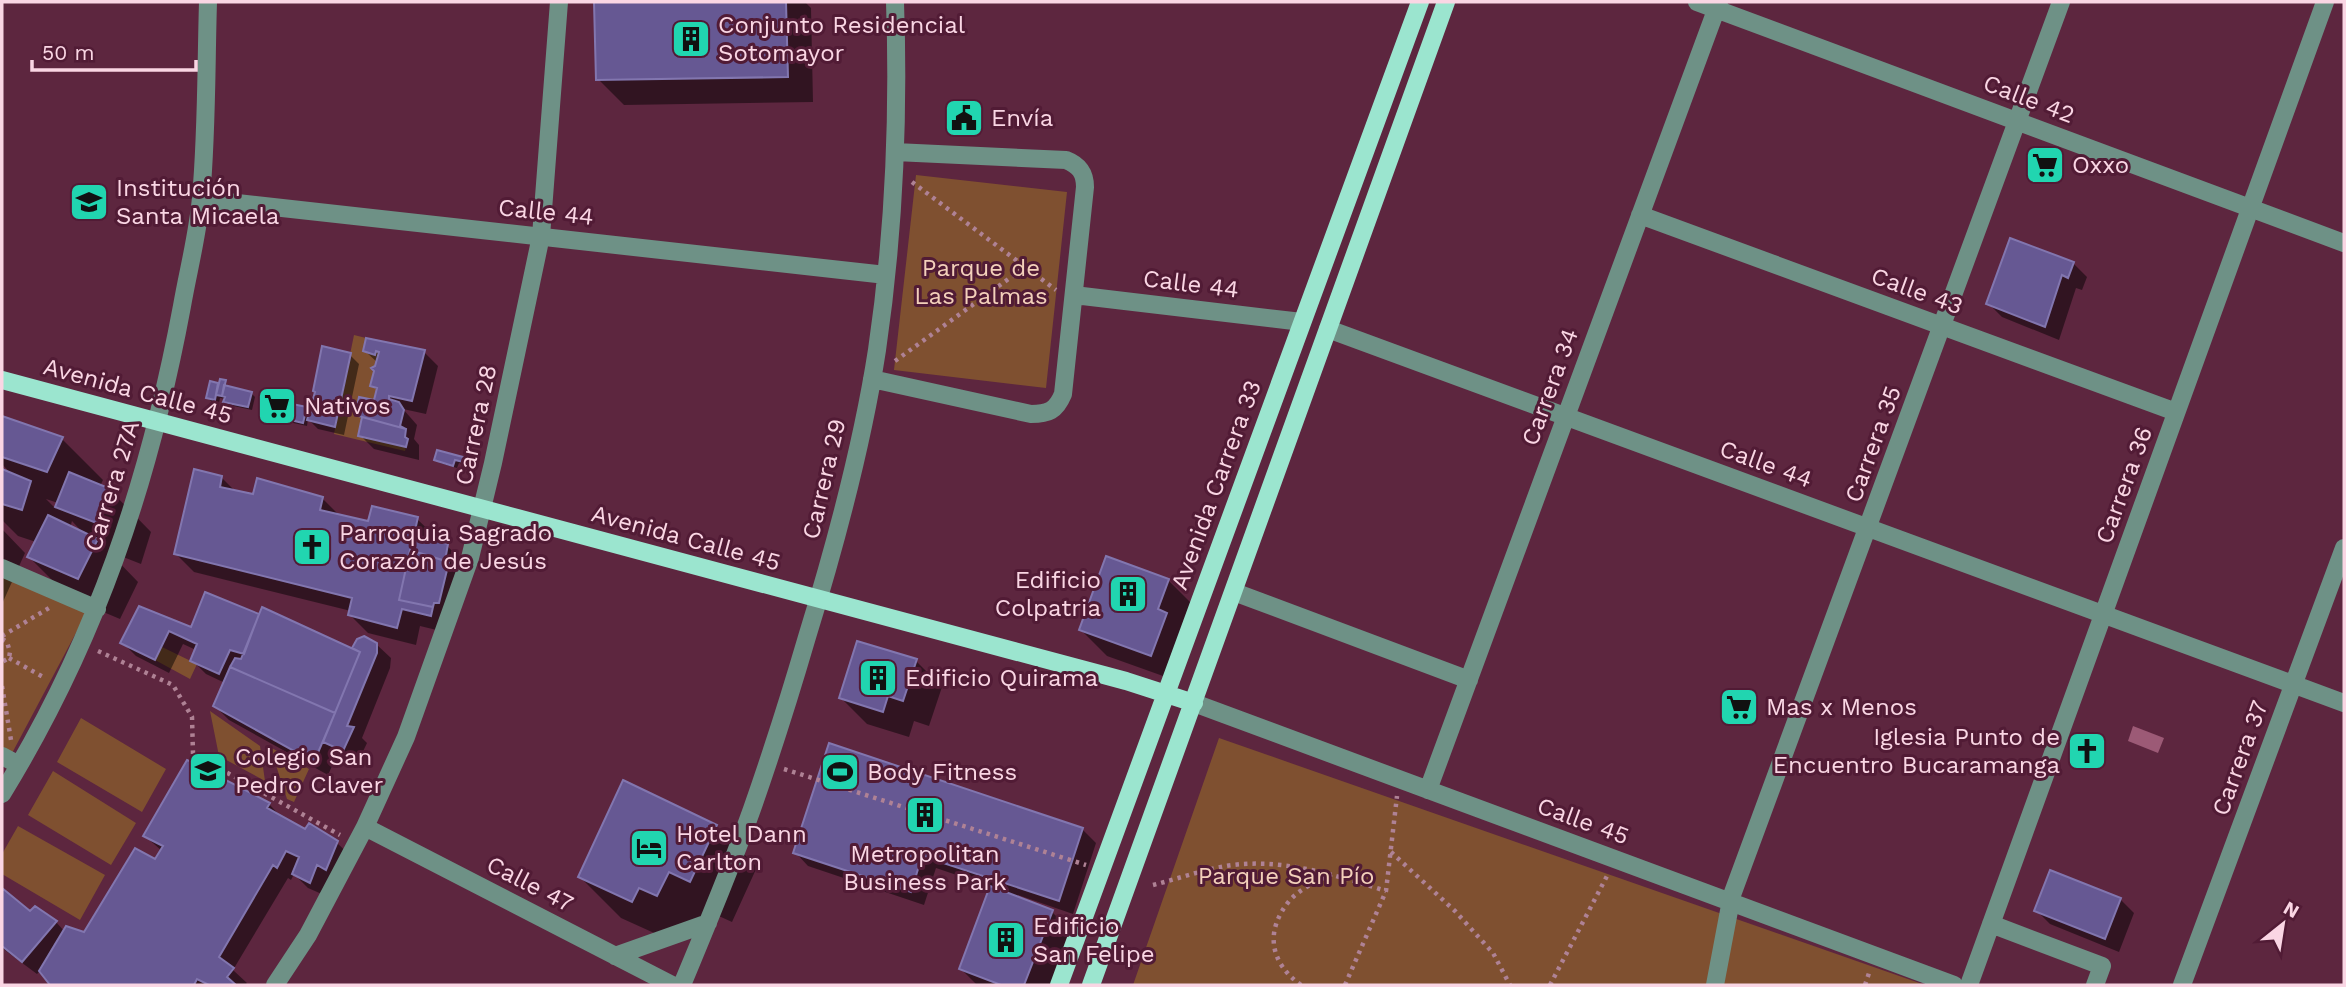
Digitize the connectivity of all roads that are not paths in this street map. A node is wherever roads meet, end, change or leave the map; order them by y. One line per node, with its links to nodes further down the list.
1 (208, 2): 12 (street, Carrera 27A)
2 (558, 2): 15 (street, Carrera 28)
3 (895, 2): 11 (street, Carrera 29)
4 (1420, 2): 19 (main road, Avenida Carrera 33)
5 (1446, 2): 21 (main road)
6 (1697, 2): 9 (street, Calle 42)
7 (2061, 2): 10 (street, Carrera 35)
8 (2325, 2): 13 (street, Carrera 36)
9 (1717, 5): 10 (street, Calle 42); 14 (street, Carrera 34)
10 (2018, 121): 13 (street, Calle 42); 20 (street, Carrera 35)
11 (895, 160): 17 (street, Carrera 29); 18 (street)
12 (201, 199): 15 (street, Calle 44); 26 (street, Carrera 27A)
13 (2250, 208): 16 (street, Calle 42); 24 (street, Carrera 36)
14 (1640, 215): 20 (street, Calle 43); 25 (street, Carrera 34)
15 (541, 236): 17 (street, Calle 44); 27 (street, Carrera 28)
16 (2344, 243)
17 (886, 275): 22 (street, Carrera 29)
18 (1073, 299): 19 (street, Calle 44); 22 (street)
19 (1302, 322): 37 (main road, Avenida Carrera 33)
20 (1942, 326): 24 (street, Calle 43); 28 (street, Carrera 35)
21 (1328, 329): 25 (street, Calle 44); 31 (main road)
22 (872, 379): 32 (street, Carrera 29)
23 (2, 380): 26 (main road, Avenida Calle 45)
24 (2176, 412): 34 (street, Carrera 36)
25 (1566, 416): 28 (street, Calle 44); 35 (street, Carrera 34)
26 (158, 422): 27 (main road, Avenida Calle 45); 33 (street, Carrera 27A)
27 (483, 509): 32 (main road, Avenida Calle 45); 43 (street, Carrera 28)
28 (1868, 527): 34 (street, Calle 44); 44 (street, Carrera 35)
29 (2344, 548): 36 (street, Carrera 37)
30 (2, 568): 33 (street)
31 (1234, 592): 35 (street); 38 (main road)
32 (819, 599): 37 (main road, Avenida Calle 45); 45 (street, Carrera 29)
33 (97, 609): 40 (street, Carrera 27A)
34 (2103, 614): 36 (street, Calle 44); 46 (street, Carrera 36)
35 (1469, 680): 41 (street, Carrera 34)
36 (2294, 684): 39 (street, Calle 44); 57 (street, Carrera 37)
37 (1166, 694): 38 (main road, Avenida Calle 45); 51 (main road, Avenida Carrera 33)
38 (1194, 703): 41 (street, Calle 45); 52 (main road)
39 (2344, 703)
40 (12, 762): 42 (street, Carrera 27A)
41 (1428, 790): 44 (street, Calle 45)
42 (2, 794)
43 (365, 827): 47 (street, Calle 47); 48 (street, Carrera 28)
44 (1730, 902): 53 (street, Carrera 35); 54 (street, Calle 45)
45 (708, 923): 47 (street); 50 (street, Carrera 29)
46 (1991, 924): 55 (street, Carrera 36); 56 (street)
47 (615, 956): 49 (street, Calle 47)
48 (275, 985)
49 (672, 985)
50 (682, 985)
51 (1059, 985)
52 (1091, 985)
53 (1715, 985)
54 (1954, 985)
55 (1969, 985)
56 (2095, 985)
57 (2182, 985)

